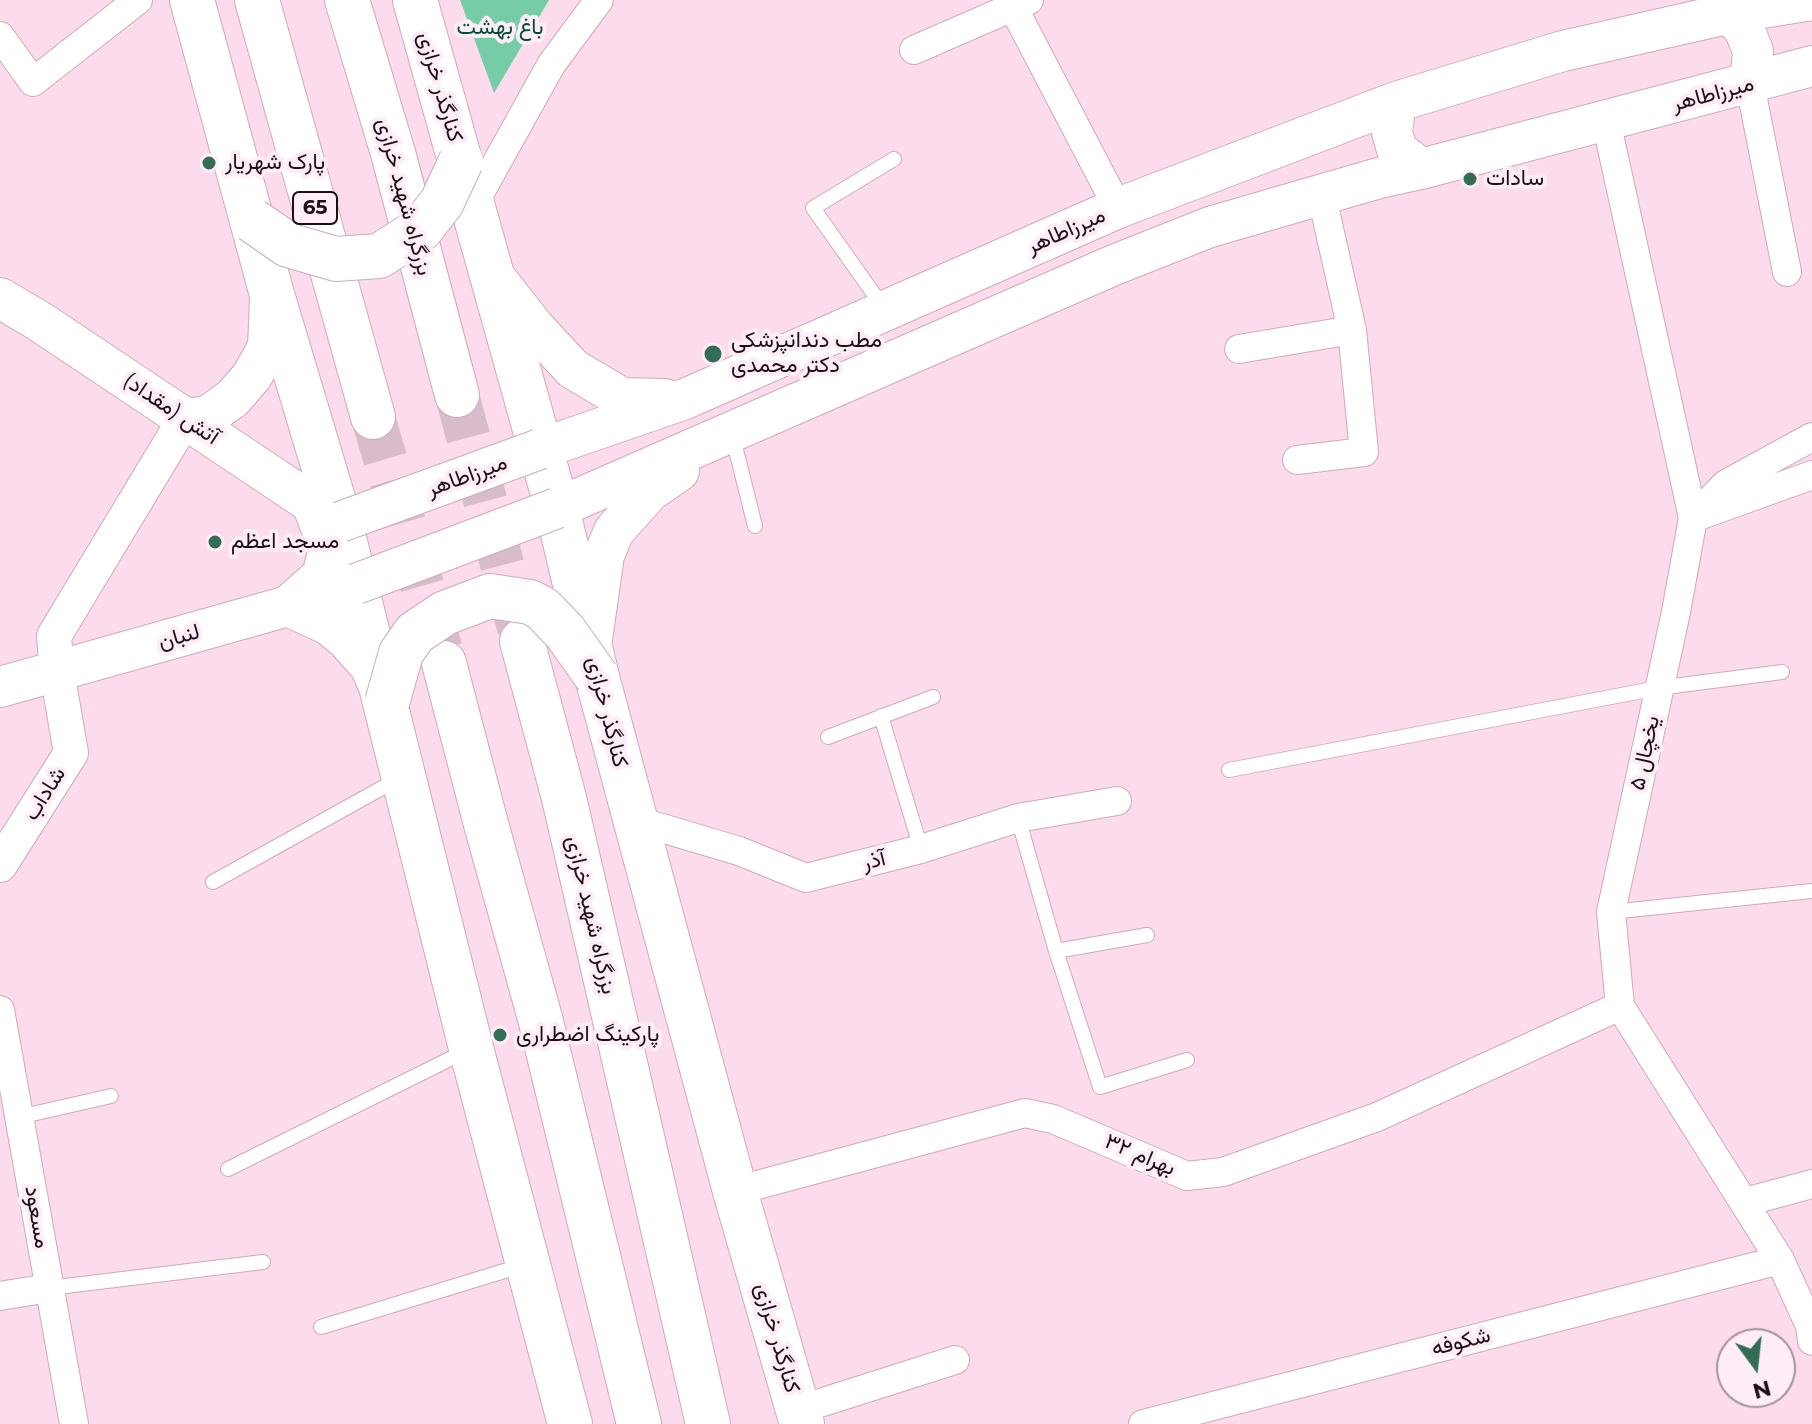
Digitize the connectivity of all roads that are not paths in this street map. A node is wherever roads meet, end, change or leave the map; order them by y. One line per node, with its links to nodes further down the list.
1 (138, 0): 11 (street)
2 (257, 0): 34 (main road, 65)
3 (347, 0): 20 (main road, بزرگراه شهید خرازی)
4 (373, 0): 20 (main road)
5 (415, 0): 18 (main road, کنارگذر خرازی)
6 (599, 0): 22 (street)
7 (1798, 1): 10 (main road, میرزاطاهر)
8 (1022, 3): 12 (street); 23 (street)
9 (188, 5): 24 (main road)
10 (1731, 13): 14 (main road); 15 (main road, میرزاطاهر)
11 (0, 36)
12 (914, 50)
13 (1812, 66): 14 (main road, میرزاطاهر)
14 (1750, 84): 16 (main road, میرزاطاهر); 26 (street)
15 (1396, 102): 19 (main road); 23 (main road, میرزاطاهر)
16 (1606, 121): 19 (main road, میرزاطاهر); 43 (street, یخچال ۵)
17 (894, 159): 29 (lane)
18 (461, 161): 22 (main road, کنارگذر خرازی); 24 (main road, bridge)
19 (1421, 169): 21 (main road, میرزاطاهر)
20 (403, 193): 32 (main road, بزرگراه شهید خرازی)
21 (1321, 193): 30 (street); 36 (main road, میرزاطاهر)
22 (472, 207): 25 (main road, کنارگذر خرازی)
23 (1118, 208): 29 (main road, میرزاطاهر)
24 (252, 220): 27 (main road)
25 (491, 272): 33 (main road); 38 (main road, کنارگذر خرازی)
26 (1787, 272)
27 (271, 291): 35 (main road); 42 (main road)
28 (0, 298): 35 (main road, آتش (مقداد))
29 (885, 310): 33 (main road, میرزاطاهر)
30 (1352, 330): 31 (street); 39 (street)
31 (1239, 349)
32 (457, 395)
33 (685, 399): 38 (main road, میرزاطاهر)
34 (373, 417)
35 (185, 419): 42 (main road, آتش (مقداد)); 50 (street, شاداب)
36 (732, 433): 41 (main road, میرزاطاهر); 44 (lane); 49 (main road)
37 (1812, 437): 43 (street)
38 (540, 449): 41 (main road, کنارگذر خرازی); 42 (main road, میرزاطاهر, bridge)
39 (1297, 460)
40 (1812, 475): 43 (street)
41 (557, 508): 45 (main road, میرزاطاهر, bridge); 49 (main road, کنارگذر خرازی)
42 (326, 513): 45 (main road); 46 (main road)
43 (1693, 518): 53 (street, یخچال ۵)
44 (755, 526)
45 (356, 584): 46 (main road, لنبان); 55 (main road)
46 (288, 606): 50 (main road, لنبان); 55 (main road)
47 (522, 641): 92 (main road, بزرگراه شهید خرازی)
48 (444, 663): 91 (main road)
49 (594, 664): 55 (main road, bridge); 62 (main road, کنارگذر خرازی)
50 (57, 672): 52 (main road, لنبان); 64 (street, شاداب)
51 (1782, 672): 53 (lane)
52 (0, 687)
53 (1658, 688): 58 (lane); 67 (street, یخچال ۵)
54 (933, 697): 56 (lane)
55 (387, 703): 59 (main road)
56 (881, 716): 57 (lane); 63 (lane)
57 (828, 737)
58 (1229, 770)
59 (403, 776): 65 (lane); 72 (main road)
60 (1117, 801): 61 (street, آذر)
61 (1018, 818): 63 (street, آذر); 69 (lane)
62 (635, 820): 63 (street, آذر); 78 (main road, کنارگذر خرازی)
63 (921, 849)
64 (0, 865)
65 (213, 882)
66 (1812, 891): 67 (lane)
67 (1611, 912): 70 (street, یخچال ۵)
68 (1147, 935): 69 (lane)
69 (1056, 951): 73 (lane)
70 (1620, 1006): 78 (street, بهرام ۳۲); 79 (street, یخچال ۵)
71 (0, 1010): 75 (street, مسعود)
72 (471, 1048): 76 (lane); 82 (main road)
73 (1187, 1060)
74 (111, 1096): 75 (lane)
75 (19, 1117): 83 (street, مسعود)
76 (228, 1169)
77 (1812, 1184): 79 (street)
78 (735, 1191): 88 (main road, کنارگذر خرازی)
79 (1745, 1202): 80 (street, یخچال ۵)
80 (1780, 1260): 86 (street, یخچال ۵); 93 (street, شکوفه)
81 (263, 1262): 83 (lane)
82 (528, 1264): 85 (lane); 90 (main road)
83 (49, 1288): 84 (street); 89 (street, مسعود)
84 (0, 1296)
85 (321, 1327)
86 (1811, 1331)
87 (955, 1360): 88 (street)
88 (800, 1417)
89 (74, 1424)
90 (570, 1424)
91 (639, 1424)
92 (708, 1424)
93 (1143, 1424)

